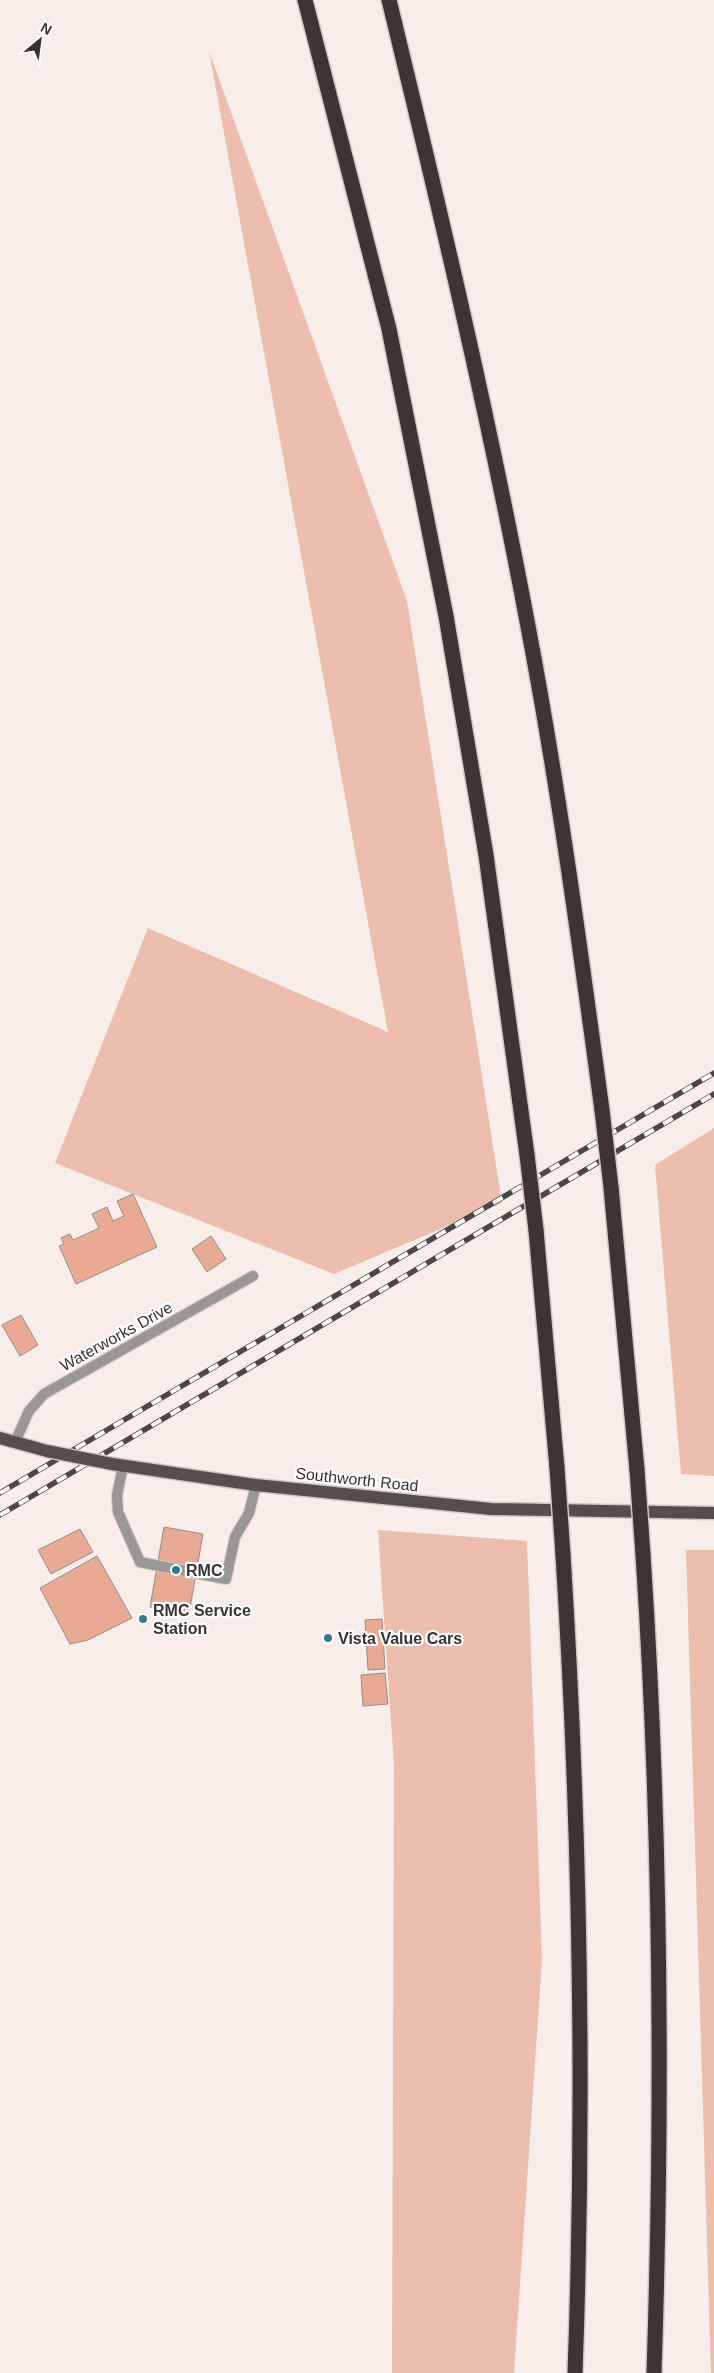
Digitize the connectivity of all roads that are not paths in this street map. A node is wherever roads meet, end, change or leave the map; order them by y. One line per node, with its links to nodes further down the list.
1 (306, 0): 9 (highway, bridge)
2 (389, 0): 10 (highway, bridge)
3 (252, 1276): 5 (street, Waterworks Drive)
4 (0, 1438): 5 (main road, Southworth Road)
5 (15, 1442): 6 (main road, Southworth Road, bridge)
6 (117, 1465): 7 (main road, Southworth Road); 7 (street)
7 (256, 1485): 8 (main road, Southworth Road)
8 (714, 1513)
9 (574, 2373)
10 (654, 2373)

